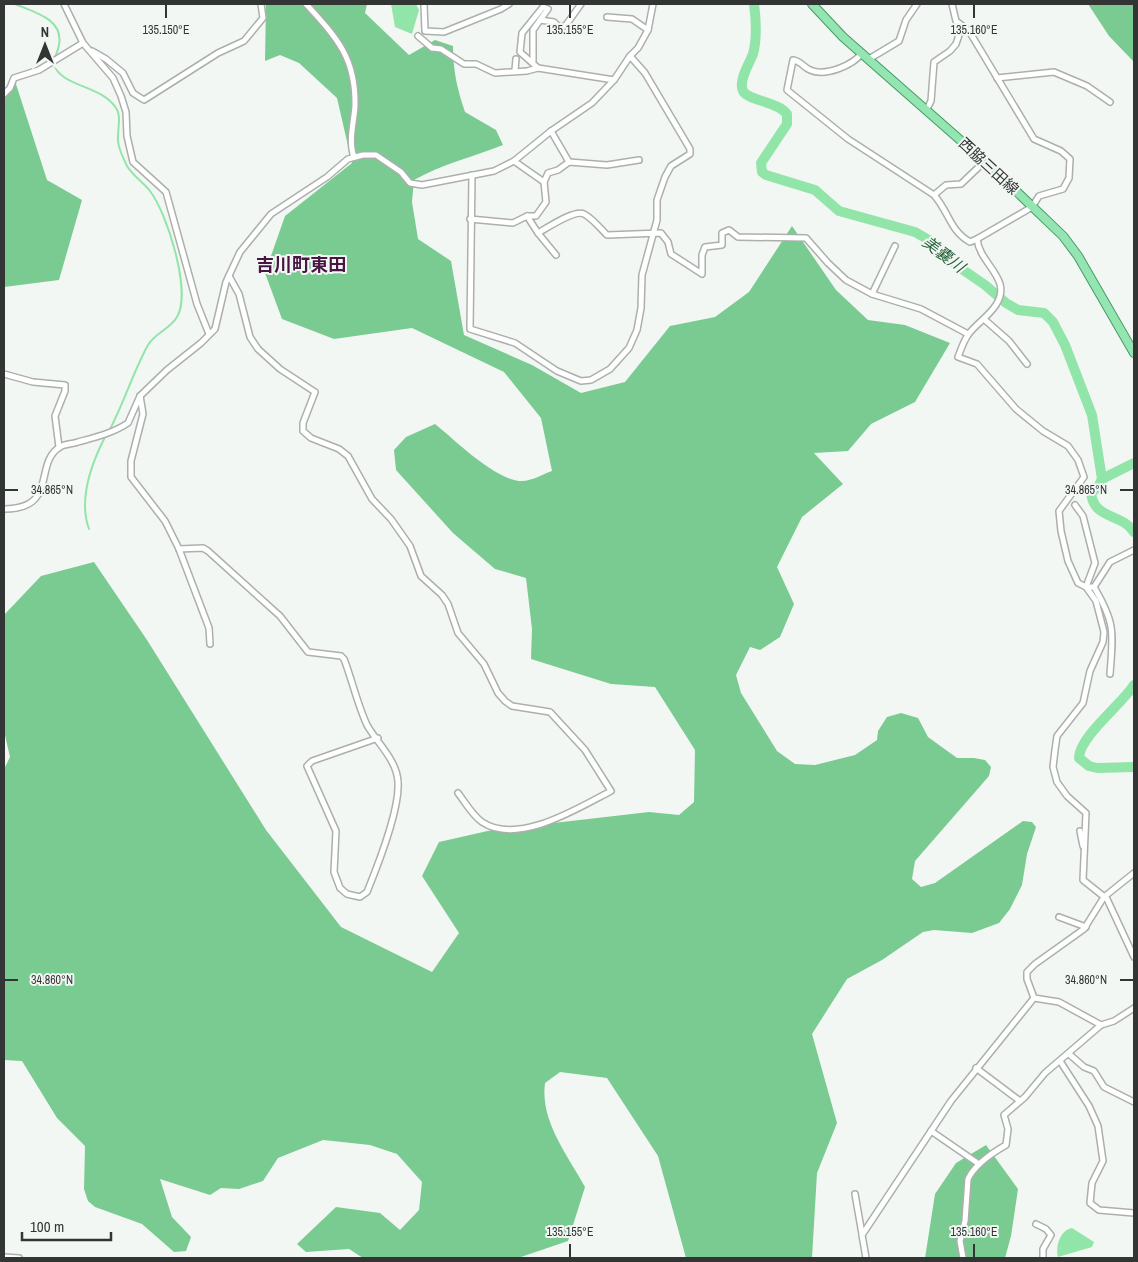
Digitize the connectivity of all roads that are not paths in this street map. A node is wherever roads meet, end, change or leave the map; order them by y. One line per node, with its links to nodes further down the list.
1 (64, 4): 16 (street)
2 (261, 4): 17 (street)
3 (306, 4): 31 (street)
4 (424, 4): 5 (street)
5 (508, 4)
6 (581, 4): 12 (street)
7 (812, 4): 18 (main road, 西脇三田線)
8 (917, 4): 21 (street)
9 (952, 4): 13 (street)
10 (651, 5): 14 (street)
11 (607, 16): 14 (street)
12 (540, 20): 22 (street); 22 (street)
13 (962, 26): 25 (street); 29 (street)
14 (648, 30): 19 (street)
15 (418, 36): 24 (street)
16 (83, 43): 17 (street); 27 (street)
17 (90, 50): 50 (street)
18 (862, 53): 21 (main road, 西脇三田線); 38 (street)
19 (630, 56): 26 (street); 43 (street)
20 (516, 58): 24 (street)
21 (869, 59): 29 (main road, 西脇三田線)
22 (533, 61): 23 (street)
23 (538, 68): 24 (street); 26 (street)
24 (515, 70)
25 (997, 78): 28 (street); 39 (street)
26 (614, 80): 30 (street)
27 (4, 94)
28 (1110, 102)
29 (926, 109): 34 (main road, 西脇三田線)
30 (551, 131): 33 (street); 35 (street)
31 (354, 157): 36 (street); 47 (street)
32 (639, 160): 35 (street)
33 (514, 161): 36 (street); 37 (street)
34 (985, 161): 38 (street); 39 (main road, 西脇三田線)
35 (569, 162): 37 (street)
36 (472, 175): 41 (street)
37 (544, 182): 40 (street)
38 (934, 195): 44 (street)
39 (1032, 207): 44 (street); 52 (main road, 西脇三田線)
40 (527, 216): 41 (street); 42 (street)
41 (470, 219): 43 (street)
42 (538, 233): 43 (street); 46 (street)
43 (654, 233): 48 (street)
44 (977, 239): 49 (street)
45 (895, 246): 48 (street)
46 (556, 255)
47 (229, 276): 50 (street); 66 (street)
48 (872, 294): 51 (street)
49 (985, 320): 51 (street); 53 (street)
50 (209, 334): 55 (street)
51 (968, 334): 61 (street)
52 (1134, 353)
53 (1027, 364)
54 (4, 374): 56 (street)
55 (140, 396): 56 (street); 59 (street)
56 (59, 447): 58 (street)
57 (1075, 505): 61 (street)
58 (4, 509)
59 (179, 549): 63 (street); 65 (street)
60 (1133, 550): 62 (street)
61 (1086, 587): 62 (street); 68 (street)
62 (1094, 587): 64 (street)
63 (210, 644)
64 (1110, 674)
65 (378, 738): 65 (street)
66 (458, 793)
67 (1080, 832): 68 (street)
68 (1083, 848): 70 (street)
69 (1134, 873): 70 (street)
70 (1104, 897): 72 (street); 73 (street)
71 (1059, 917): 72 (street)
72 (1086, 927): 74 (street)
73 (1134, 957)
74 (1034, 998): 76 (street); 79 (street)
75 (1134, 1008): 76 (street)
76 (1101, 1025): 77 (street)
77 (1069, 1054): 78 (street); 81 (street)
78 (1060, 1061): 80 (street); 85 (street)
79 (976, 1068): 80 (street); 82 (street)
80 (1020, 1101): 83 (street)
81 (1134, 1102)
82 (932, 1131): 83 (street); 87 (street)
83 (979, 1164): 91 (street)
84 (855, 1194): 87 (street)
85 (1134, 1214)
86 (1036, 1224): 92 (street)
87 (862, 1235): 90 (street)
88 (4, 1257): 89 (street)
89 (19, 1258)
90 (866, 1258)
91 (963, 1258)
92 (1043, 1258)

